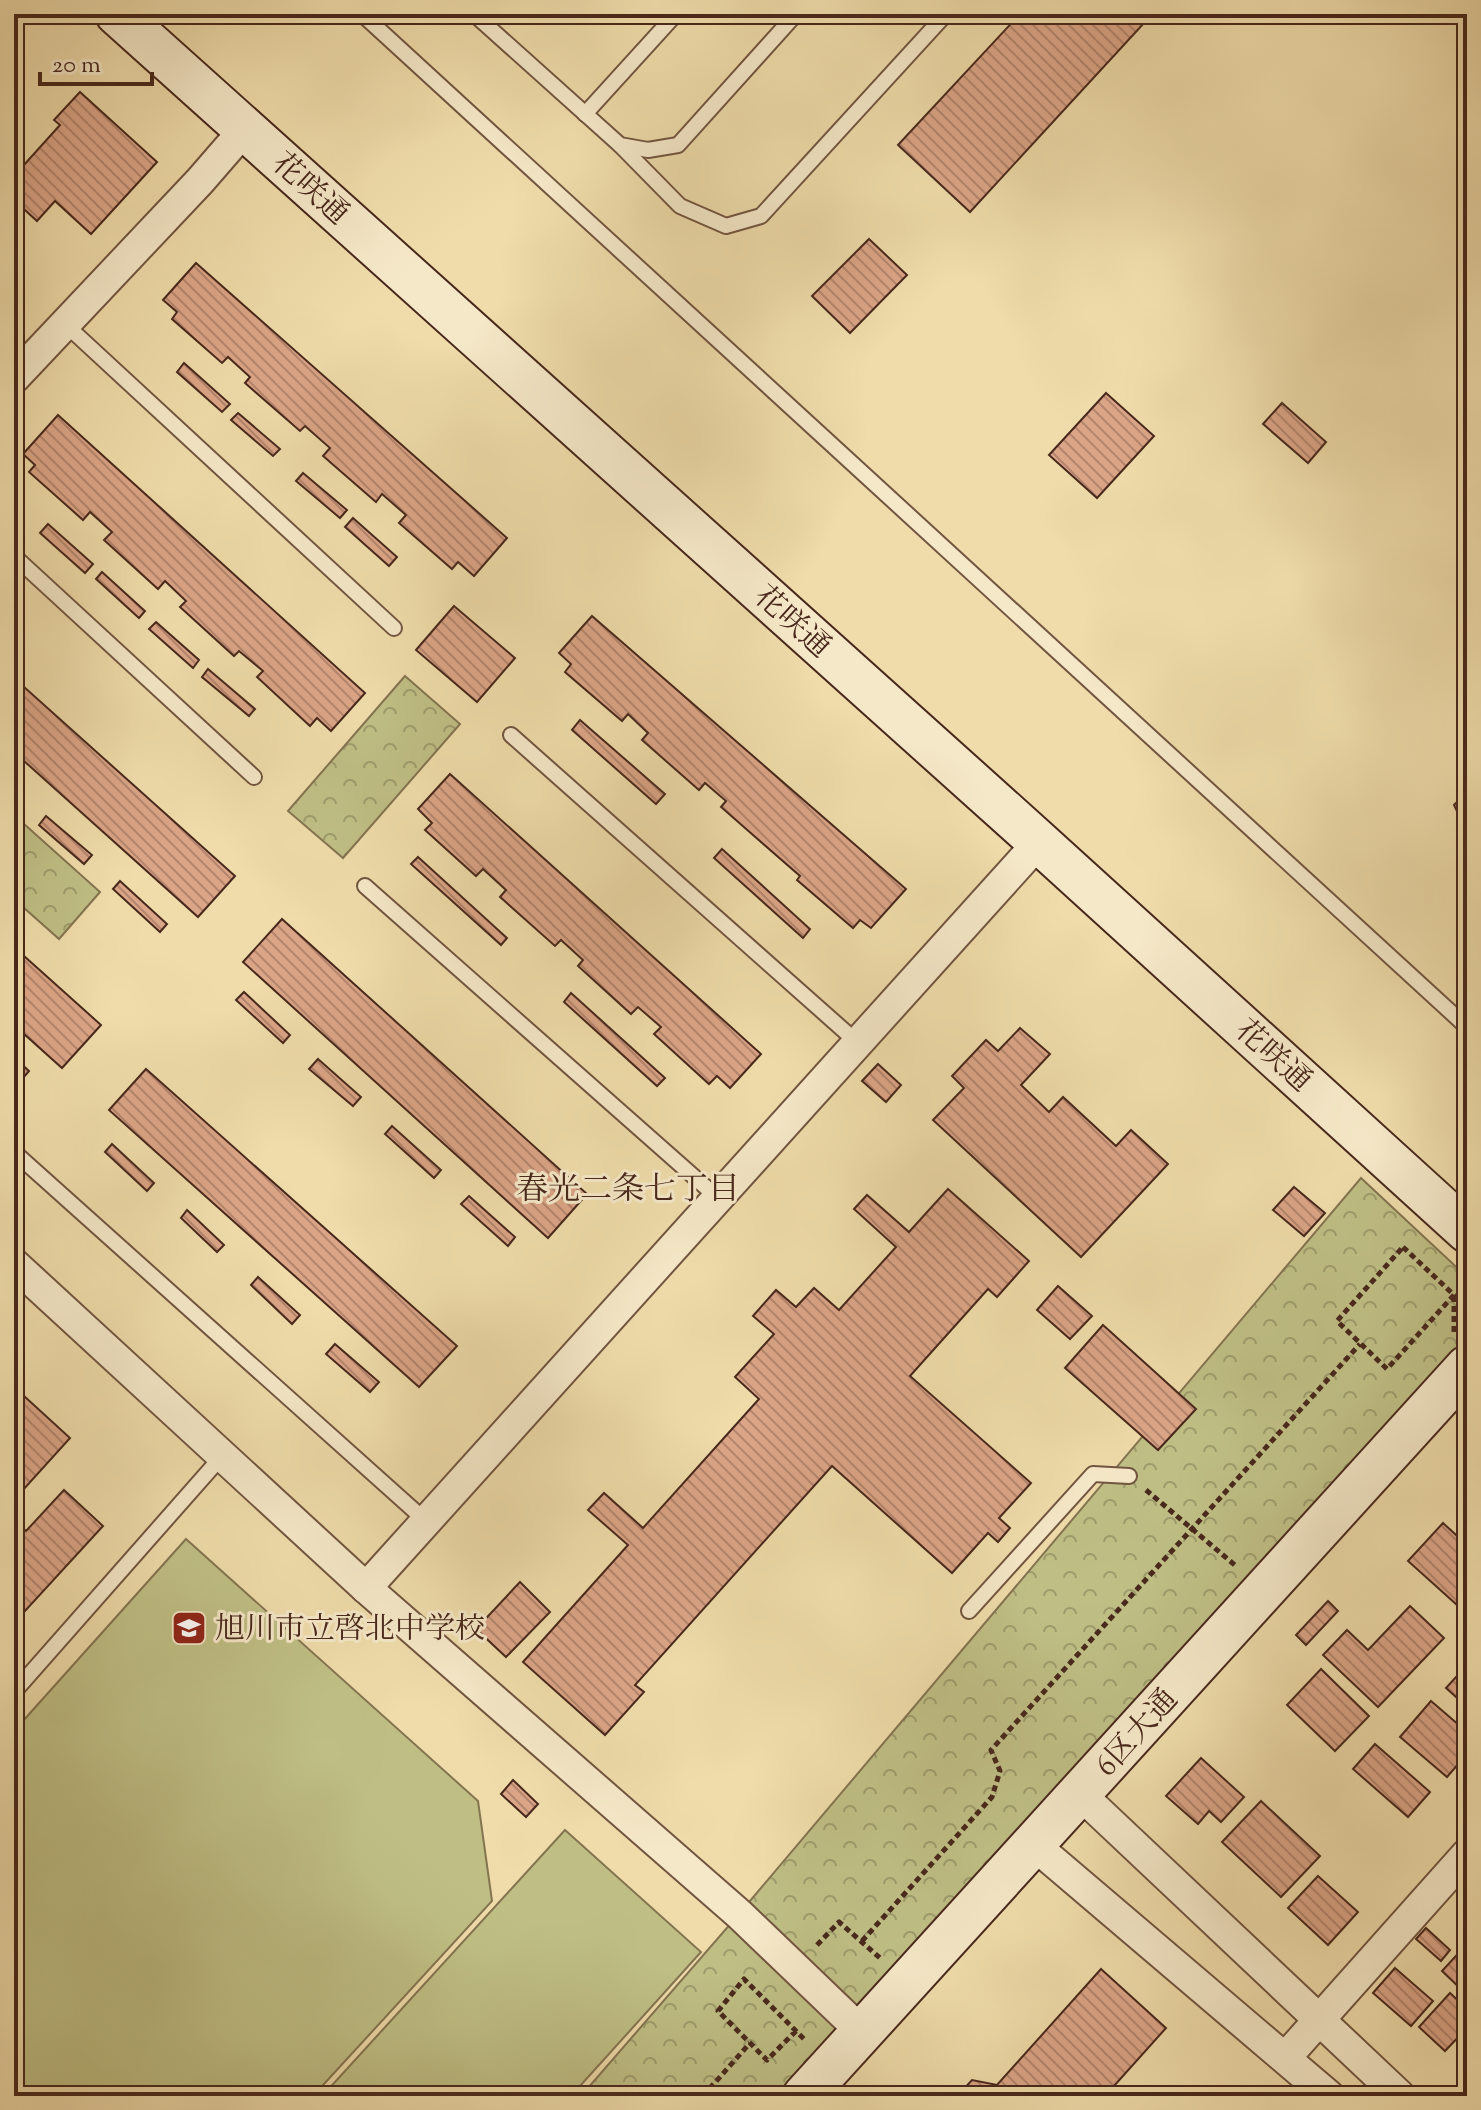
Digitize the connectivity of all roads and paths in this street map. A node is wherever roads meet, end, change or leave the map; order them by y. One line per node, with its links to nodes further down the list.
1 (117, 14): 8 (street, 花咲通)
2 (362, 14): 18 (lane)
3 (474, 14): 7 (lane)
4 (676, 14): 7 (lane)
5 (796, 14): 9 (lane)
6 (946, 14): 9 (lane)
7 (585, 114): 9 (lane)
8 (246, 128): 10 (street); 16 (street, 花咲通)
9 (620, 145)
10 (65, 324): 11 (street); 13 (lane)
11 (14, 378)
12 (14, 556): 15 (lane)
13 (394, 628)
14 (511, 735): 19 (lane)
15 (254, 777)
16 (1039, 842): 19 (street); 22 (street, 花咲通)
17 (365, 886): 21 (lane)
18 (1467, 1027)
19 (858, 1043): 21 (street)
20 (14, 1152): 29 (lane)
21 (719, 1199): 29 (street)
22 (1467, 1231)
23 (14, 1264): 27 (street)
24 (1454, 1295): 25 (path); 25 (path); 26 (path)
25 (1360, 1344): 30 (path)
26 (1463, 1352): 32 (street, 6区大通)
27 (223, 1455): 31 (street); 34 (lane)
28 (1129, 1476): 30 (path); 33 (lane)
29 (428, 1522): 31 (street)
30 (1191, 1529): 32 (path); 38 (path)
31 (366, 1588): 43 (street)
32 (1265, 1589): 35 (street, 6区大通)
33 (969, 1611)
34 (14, 1692)
35 (1079, 1793): 36 (street, 6区大通); 41 (street)
36 (1033, 1844): 40 (street, 6区大通); 45 (street)
37 (1467, 1854): 41 (street)
38 (862, 1941): 39 (path); 40 (path)
39 (808, 1955)
40 (905, 1985): 43 (street, 6区大通)
41 (1318, 2020): 45 (street); 49 (street)
42 (796, 2031): 44 (path); 44 (path); 46 (path)
43 (862, 2032): 46 (street, 6区大通)
44 (750, 2043): 47 (path)
45 (1286, 2057): 48 (street)
46 (818, 2081)
47 (703, 2096)
48 (1329, 2096)
49 (1400, 2096)

